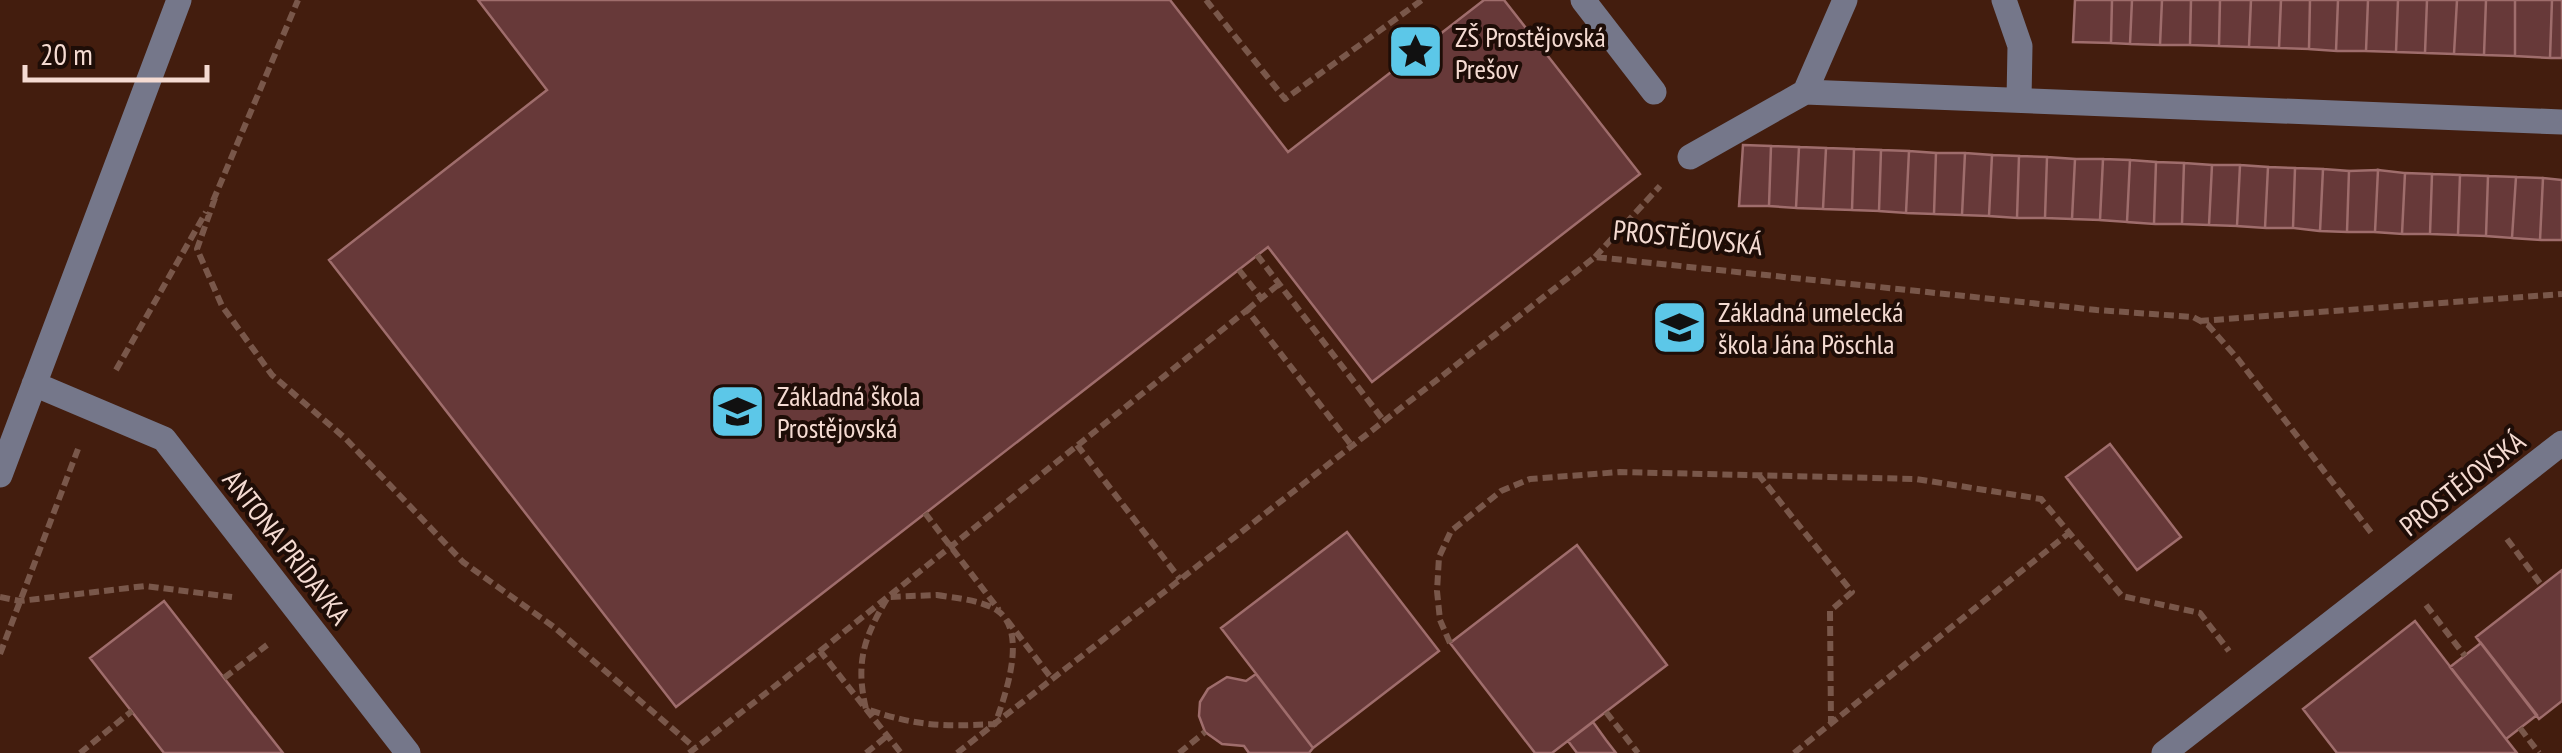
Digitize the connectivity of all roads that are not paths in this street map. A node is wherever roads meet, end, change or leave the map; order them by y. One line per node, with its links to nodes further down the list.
1 (179, 0): 10 (street)
2 (1583, 0): 5 (street)
3 (1845, 0): 6 (street)
4 (2004, 0): 7 (street)
5 (1654, 92)
6 (1806, 92): 7 (street); 9 (street)
7 (2019, 100): 8 (street)
8 (2562, 122)
9 (1690, 156)
10 (34, 384): 12 (street); 13 (street, ANTONA PRÍDAVKA)
11 (2562, 443): 14 (street, PROSTĚJOVSKÁ)
12 (0, 475)
13 (408, 753)
14 (2164, 753)

